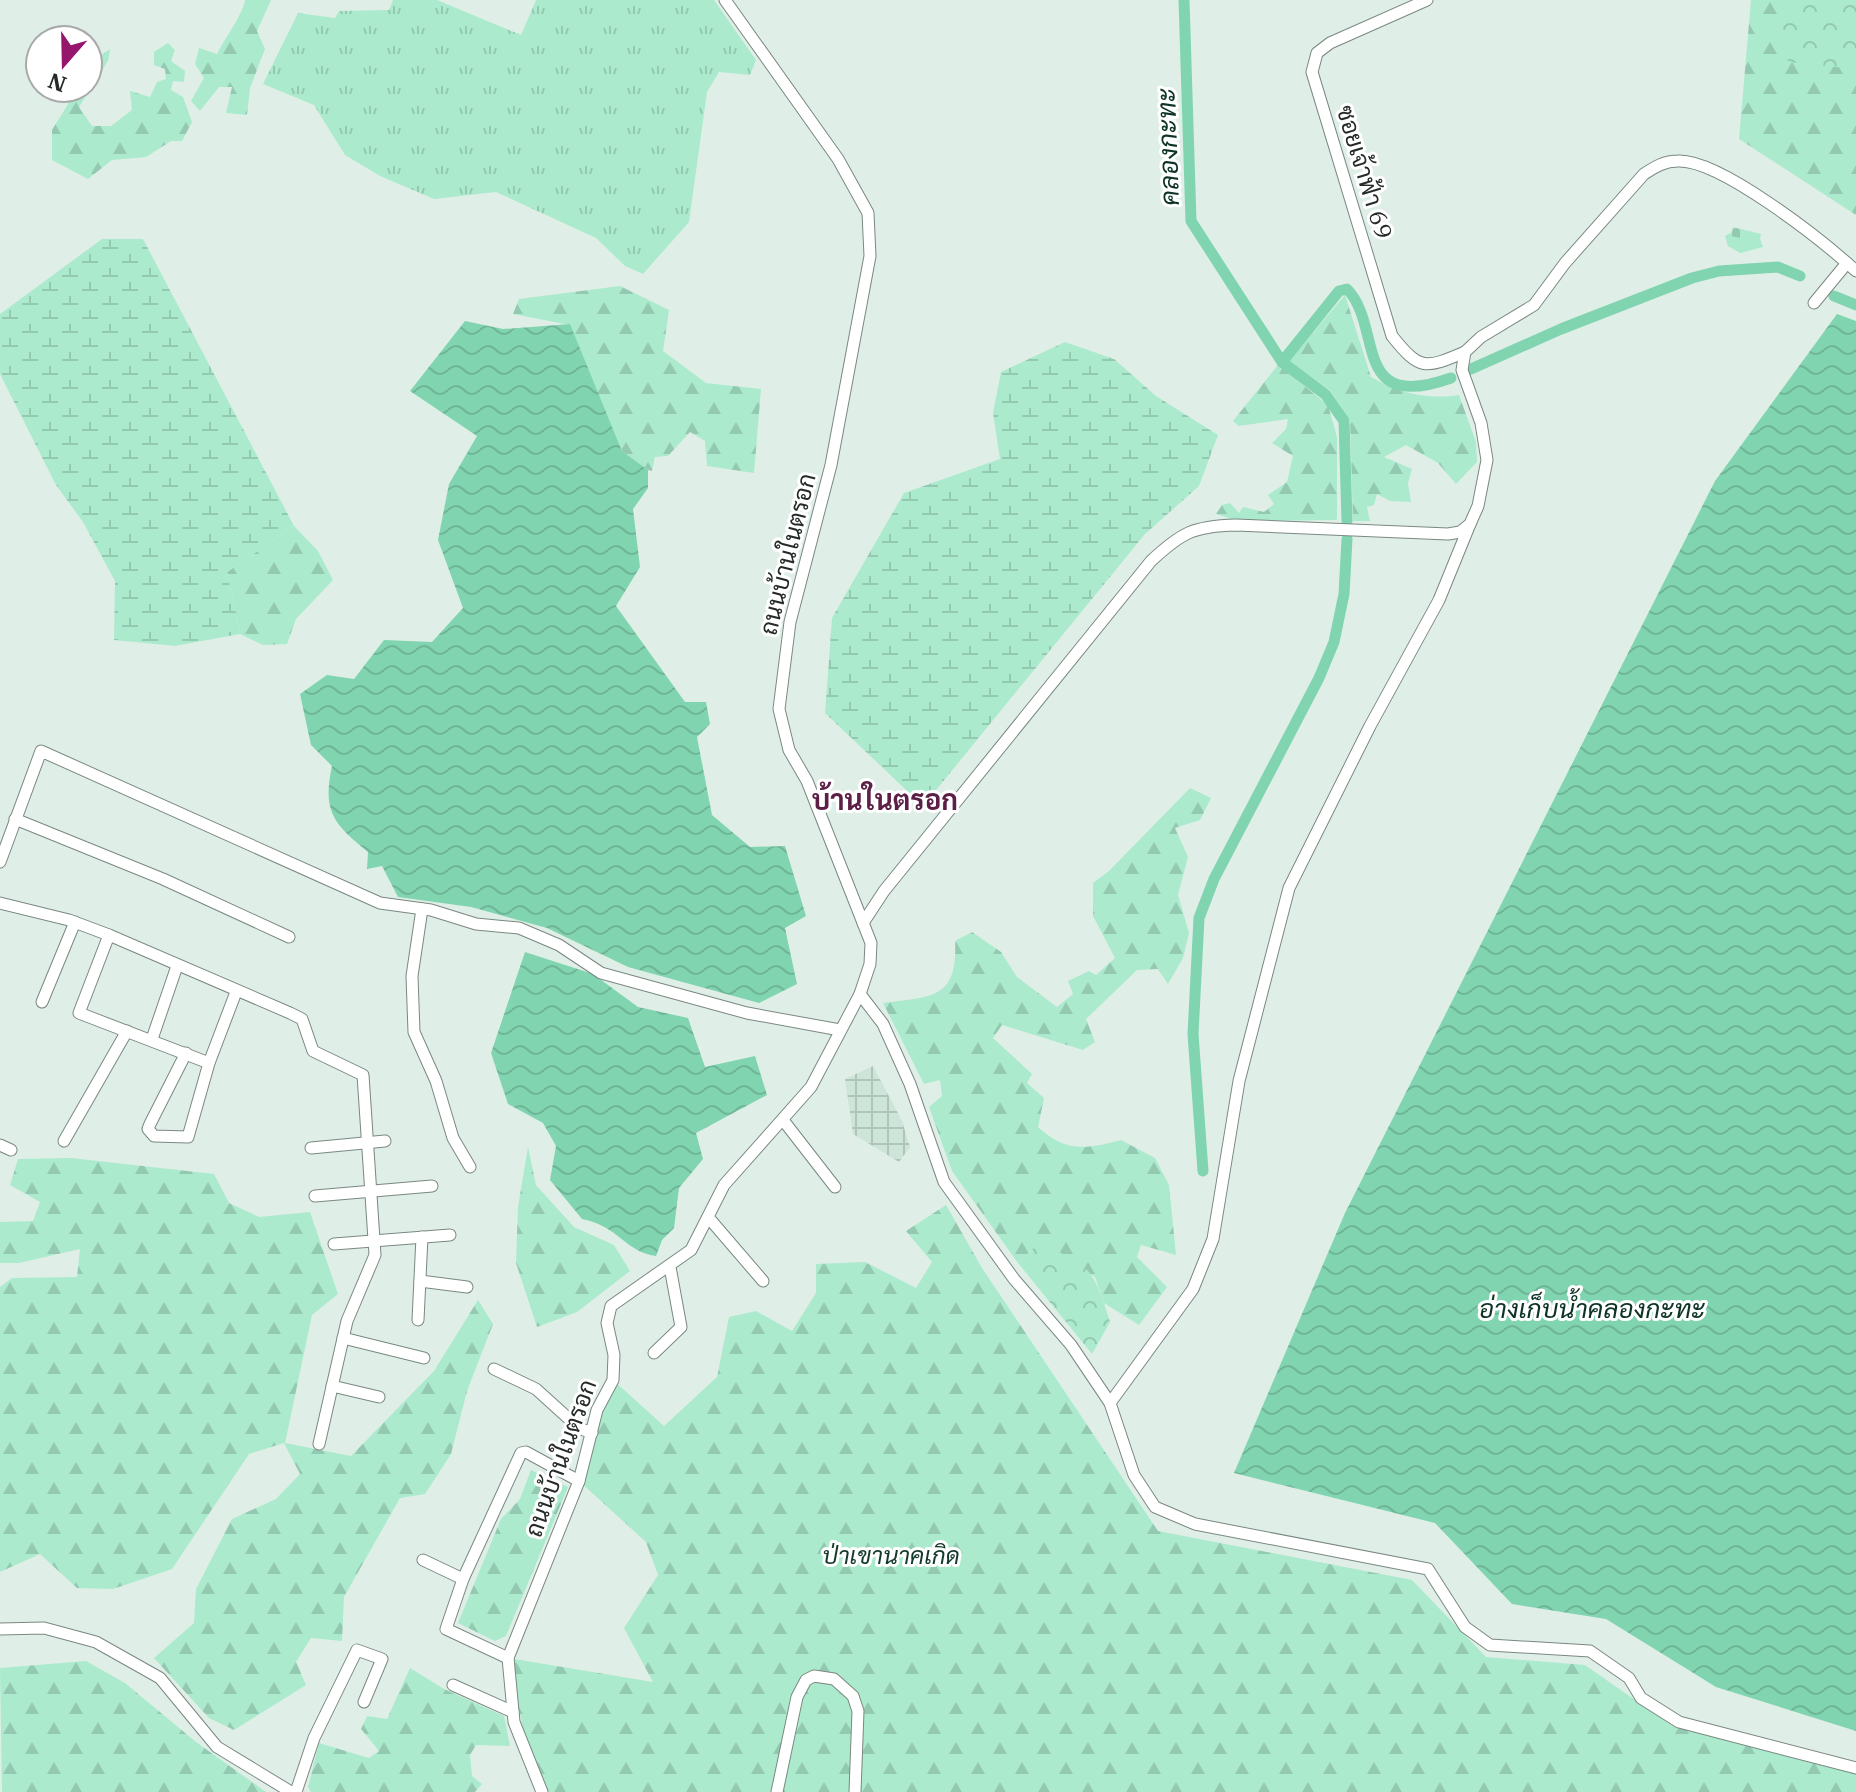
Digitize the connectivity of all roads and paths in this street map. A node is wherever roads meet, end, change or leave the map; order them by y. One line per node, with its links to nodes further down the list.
1 (725, 0): 12 (street, ถนนบ้านในตรอก)
2 (1427, 0): 5 (street, ซอยเจ้าฟ้า 69)
3 (1852, 267): 4 (street); 5 (street, ซอยเจ้าฟ้า 69)
4 (1814, 303)
5 (1465, 352): 6 (street)
6 (1470, 524): 12 (street); 50 (street)
7 (15, 819): 8 (street); 10 (street); 14 (street)
8 (0, 862)
9 (0, 903): 11 (street)
10 (422, 909): 19 (street); 29 (street)
11 (75, 922): 13 (street); 18 (street)
12 (863, 923): 17 (street, ถนนบ้านในตรอก)
13 (109, 935): 15 (street); 20 (street)
14 (289, 937)
15 (177, 966): 16 (street); 21 (street)
16 (236, 992): 23 (street); 27 (street)
17 (860, 994): 19 (street, ถนนบ้านในตรอก); 50 (street)
18 (42, 1002)
19 (840, 1030): 24 (street, ถนนบ้านในตรอก)
20 (127, 1031): 21 (street); 25 (street)
21 (152, 1039): 22 (street)
22 (186, 1053): 23 (street); 23 (street)
23 (209, 1063)
24 (783, 1120): 31 (street); 34 (street, ถนนบ้านในตรอก)
25 (64, 1141)
26 (385, 1141): 27 (street)
27 (368, 1142): 28 (street); 32 (street)
28 (311, 1148)
29 (470, 1167)
30 (432, 1186): 32 (street)
31 (835, 1187)
32 (371, 1191): 33 (street); 37 (street)
33 (315, 1196)
34 (708, 1217): 39 (street, ถนนบ้านในตรอก); 41 (street)
35 (450, 1235): 36 (street)
36 (422, 1237): 37 (street); 40 (street)
37 (376, 1242): 38 (street); 44 (street)
38 (334, 1244)
39 (670, 1267): 45 (street); 51 (street, ถนนบ้านในตรอก)
40 (420, 1281): 42 (street); 43 (street)
41 (763, 1281)
42 (467, 1287)
43 (418, 1320)
44 (343, 1338): 46 (street); 48 (street)
45 (654, 1353)
46 (424, 1358)
47 (494, 1369): 51 (street)
48 (332, 1386): 49 (street); 52 (street)
49 (379, 1397)
50 (1110, 1403): 61 (street)
51 (592, 1433): 53 (street, ถนนบ้านในตรอก)
52 (319, 1444)
53 (579, 1481): 55 (street); 57 (street, ถนนบ้านในตรอก)
54 (423, 1560): 55 (street)
55 (463, 1579): 57 (street)
56 (0, 1629): 62 (street)
57 (508, 1658): 60 (street, ถนนบ้านในตรอก)
58 (453, 1685): 60 (street)
59 (364, 1702): 63 (street)
60 (513, 1712): 64 (street, ถนนบ้านในตรอก)
61 (1856, 1768)
62 (275, 1788): 63 (street)
63 (294, 1792)
64 (542, 1792)
65 (777, 1792): 66 (street)
66 (855, 1792)

